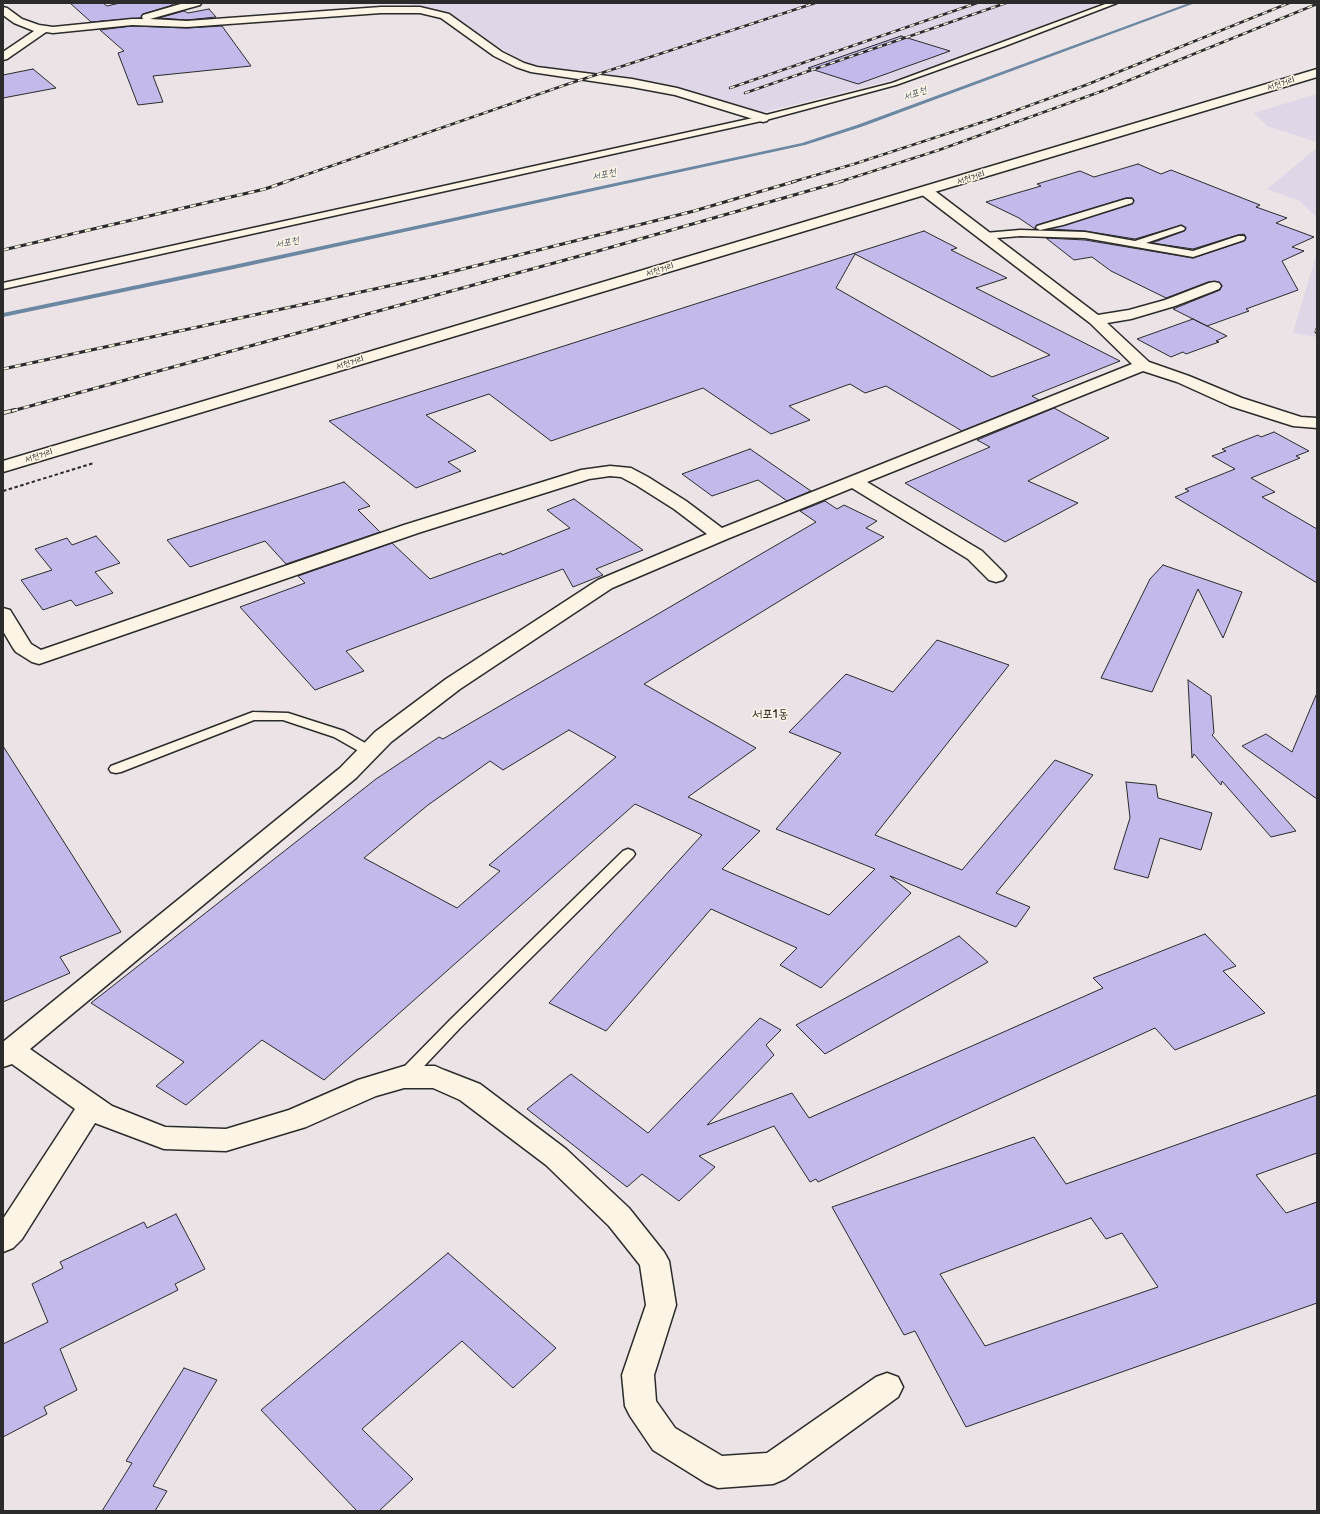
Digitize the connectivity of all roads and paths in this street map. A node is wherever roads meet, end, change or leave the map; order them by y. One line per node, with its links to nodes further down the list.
1 (196, 3): 4 (street)
2 (1114, 3): 8 (lane)
3 (3, 10): 5 (street)
4 (140, 22): 5 (street); 8 (street)
5 (44, 29): 6 (street)
6 (3, 57)
7 (1317, 73): 9 (street, 서천거리)
8 (762, 118): 16 (lane)
9 (926, 191): 13 (street); 21 (street, 서천거리)
10 (1129, 201): 12 (lane)
11 (1181, 228): 15 (lane)
12 (1020, 233): 13 (lane); 15 (lane)
13 (985, 236): 18 (street)
14 (1241, 238): 15 (lane)
15 (1134, 244)
16 (3, 286)
17 (1214, 286): 18 (street)
18 (1095, 320): 19 (street)
19 (1143, 365): 20 (street); 22 (street)
20 (1317, 423)
21 (3, 467)
22 (853, 482): 23 (street); 24 (street)
23 (720, 535): 25 (street); 26 (street)
24 (996, 576)
25 (3, 614)
26 (369, 751): 27 (lane); 29 (street)
27 (116, 769)
28 (628, 854): 30 (lane)
29 (7, 1054): 31 (street)
30 (404, 1077): 31 (street); 33 (street)
31 (91, 1106): 32 (street)
32 (3, 1239)
33 (887, 1387)

